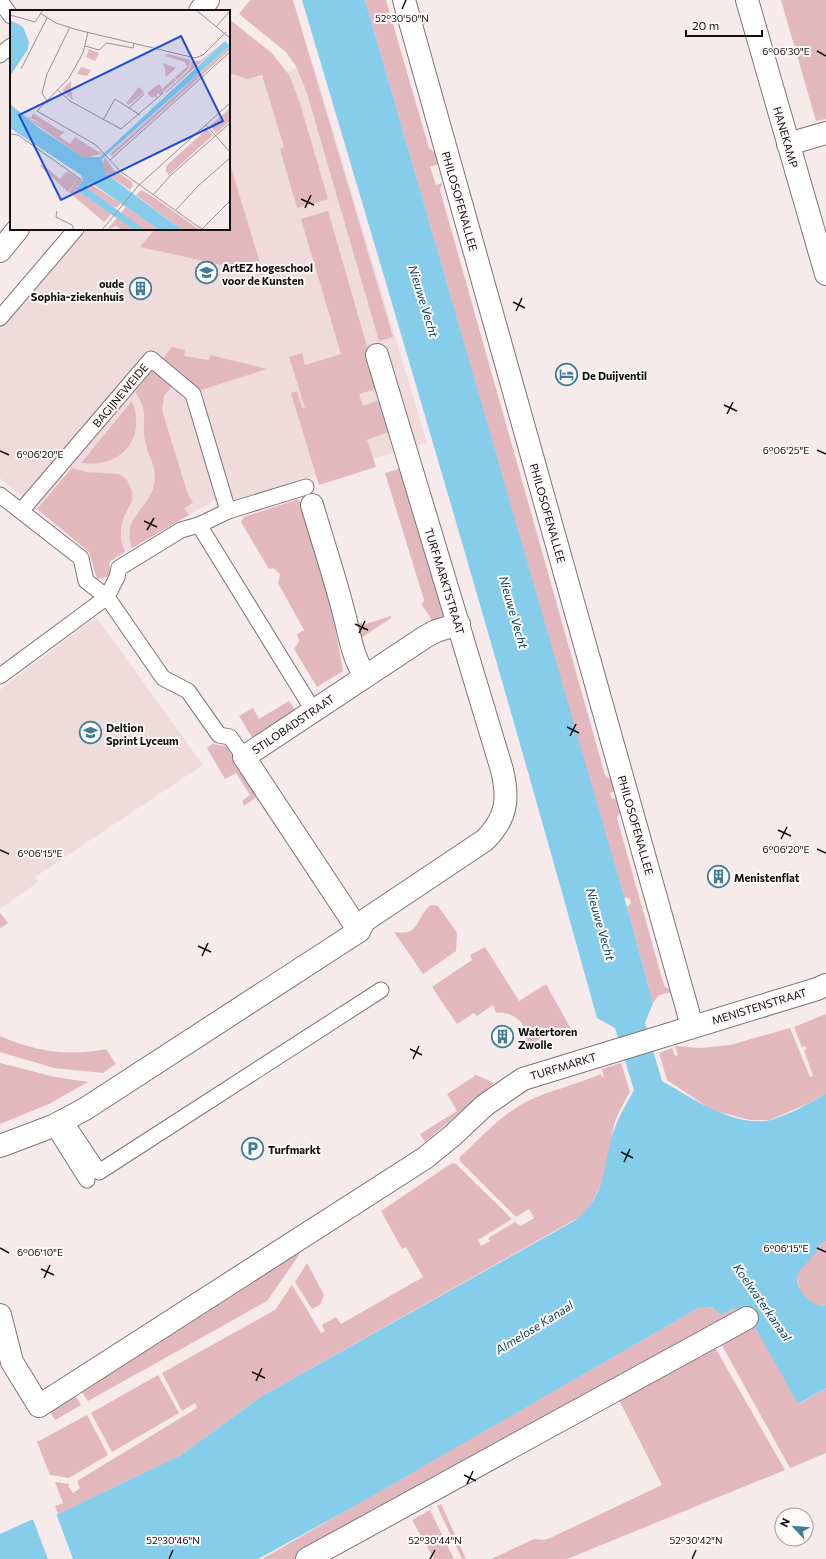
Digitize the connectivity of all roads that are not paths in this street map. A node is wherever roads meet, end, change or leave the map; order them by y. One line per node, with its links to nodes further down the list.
1 (208, 0): 5 (street)
2 (404, 0): 31 (street, PHILOSOFENALLEE)
3 (747, 0): 10 (street, HANEKAMP)
4 (0, 1): 6 (lane)
5 (201, 10)
6 (10, 15)
7 (10, 47): 8 (lane)
8 (0, 55)
9 (826, 133): 10 (street)
10 (788, 144): 14 (street, HANEKAMP)
11 (17, 230): 13 (street)
12 (75, 230): 15 (lane)
13 (0, 251)
14 (826, 274)
15 (0, 318)
16 (377, 355): 23 (street, TURFMARKTSTRAAT)
17 (0, 495): 19 (lane)
18 (309, 496): 20 (lane); 25 (street)
19 (21, 511): 20 (lane, BAGIJNEWEIDE); 22 (lane)
20 (228, 511): 21 (lane)
21 (199, 525): 22 (lane); 26 (lane)
22 (108, 596): 24 (lane); 27 (lane)
23 (459, 624): 25 (street, STILOBADSTRAAT); 28 (street, TURFMARKTSTRAAT)
24 (0, 676)
25 (365, 676): 26 (street, STILOBADSTRAAT)
26 (313, 710): 27 (street, STILOBADSTRAAT)
27 (244, 757): 28 (street, STILOBADSTRAAT)
28 (359, 930): 32 (street)
29 (826, 985): 31 (street, MENISTENSTRAAT)
30 (382, 990): 32 (lane)
31 (692, 1026): 35 (street, TURFMARKT)
32 (59, 1123): 33 (street); 34 (lane)
33 (0, 1146)
34 (87, 1180)
35 (0, 1315)
36 (747, 1318): 37 (street)
37 (307, 1559)

